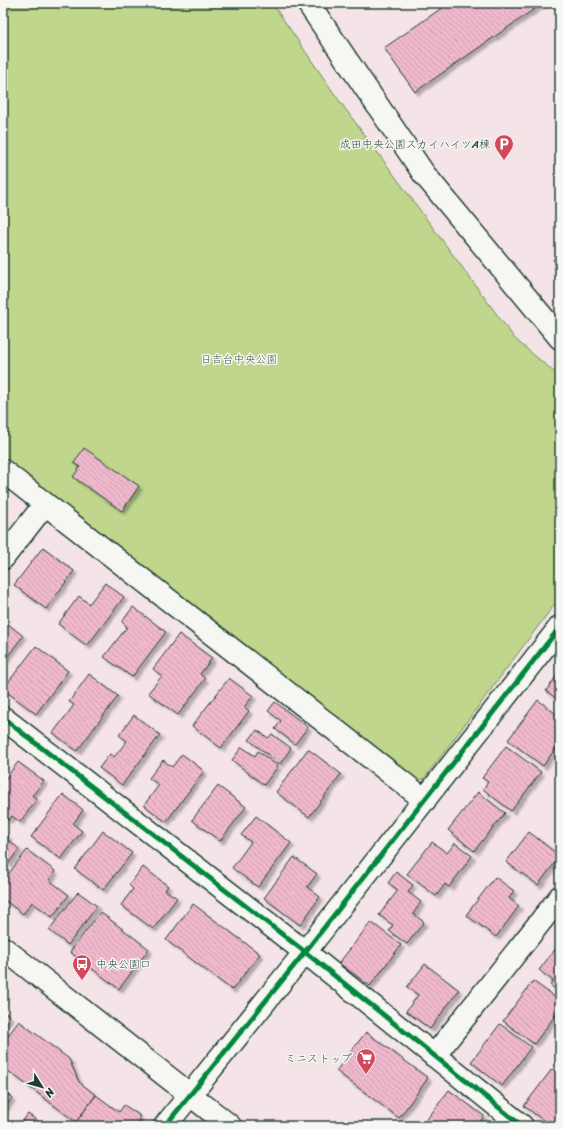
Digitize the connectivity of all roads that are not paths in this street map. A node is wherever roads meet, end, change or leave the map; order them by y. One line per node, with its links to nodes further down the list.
1 (308, 3): 2 (street)
2 (560, 338)
3 (3, 471): 4 (street)
4 (45, 504): 5 (street); 8 (street)
5 (3, 558)
6 (560, 627): 8 (street)
7 (3, 718): 11 (street)
8 (425, 800): 11 (street)
9 (560, 897): 12 (street)
10 (3, 948): 13 (street)
11 (305, 952): 12 (street); 13 (street)
12 (434, 1056): 16 (street)
13 (190, 1094): 14 (street); 15 (street)
14 (165, 1126)
15 (230, 1126)
16 (522, 1126)

